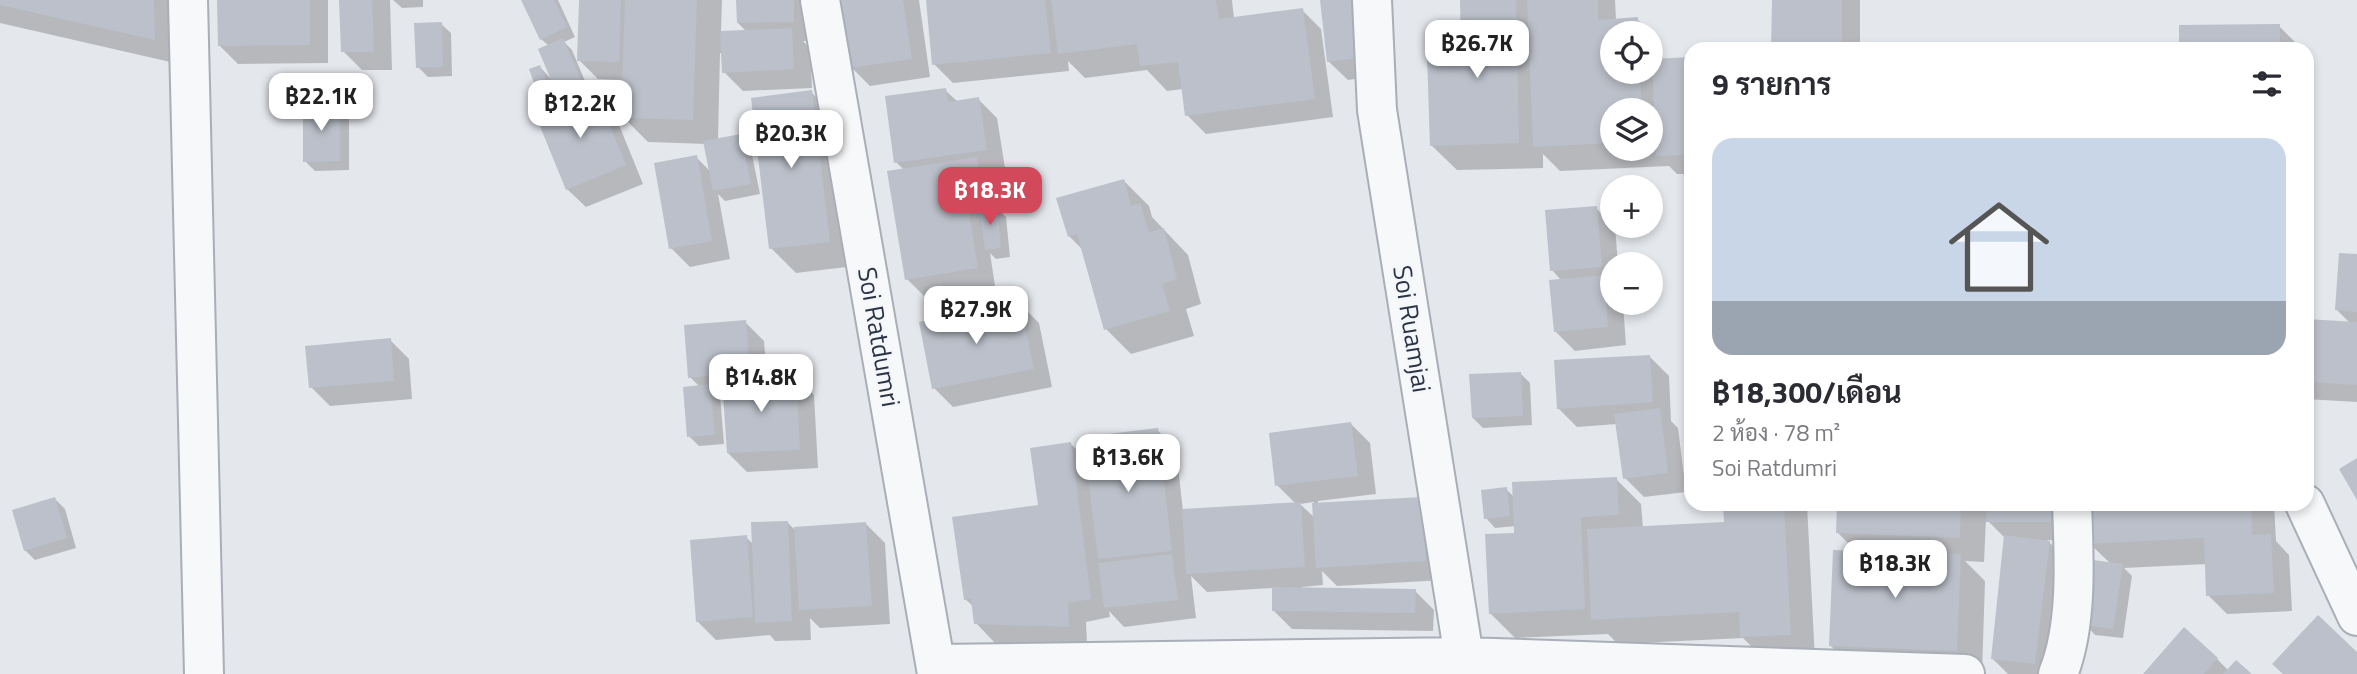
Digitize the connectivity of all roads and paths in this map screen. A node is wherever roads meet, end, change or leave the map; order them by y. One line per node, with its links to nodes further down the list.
1 (188, 0): 9 (street)
2 (820, 0): 8 (street, Soi Ratdumri)
3 (1372, 0): 7 (street, Soi Ruamjai)
4 (2072, 511): 11 (street)
5 (2308, 511): 6 (street)
6 (2357, 616)
7 (1464, 657): 8 (street); 10 (street)
8 (937, 669)
9 (204, 674)
10 (1965, 674)
11 (2058, 674)

